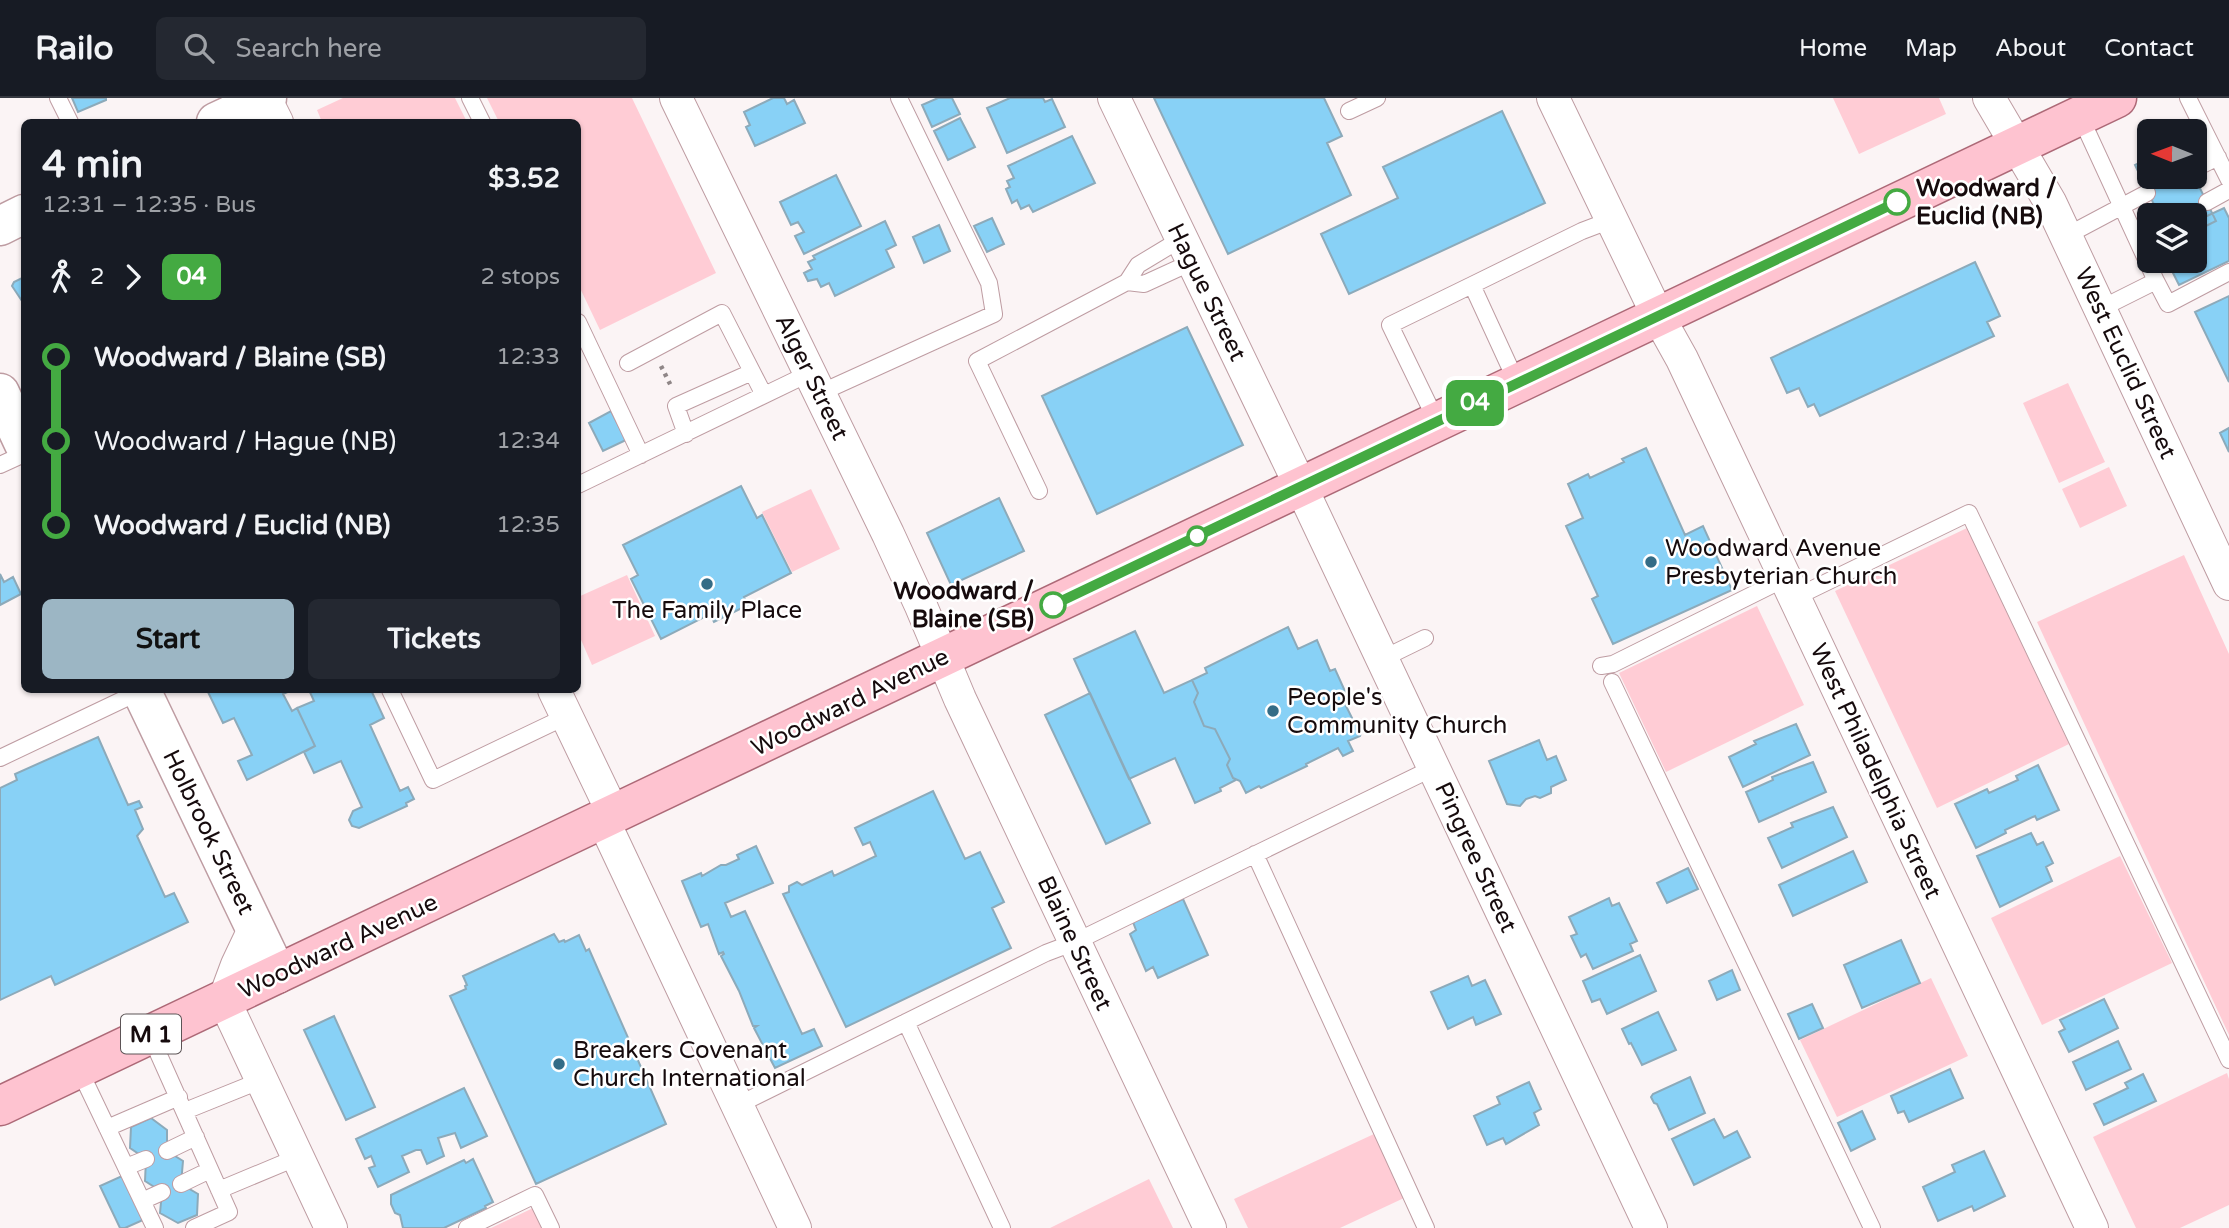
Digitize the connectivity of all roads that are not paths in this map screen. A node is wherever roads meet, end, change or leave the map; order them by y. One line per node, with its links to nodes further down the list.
1 (58, 98): 14 (lane)
2 (266, 98): 15 (street); 16 (street)
3 (470, 98): 17 (lane)
4 (676, 98): 42 (street, Alger Street)
5 (899, 98): 42 (lane)
6 (1114, 98): 31 (street, Hague Street)
7 (1377, 98): 12 (lane)
8 (1553, 98): 27 (street, West Philadelphia Street)
9 (1989, 98): 18 (street, West Euclid Street)
10 (2117, 98): 13 (main road, Woodward Avenue / M 1)
11 (2188, 98): 19 (lane)
12 (1349, 111)
13 (2080, 116): 18 (main road, Woodward Avenue / M 1); 25 (lane)
14 (68, 119)
15 (222, 119)
16 (276, 119)
17 (480, 119)
18 (2016, 146): 30 (street, West Euclid Street); 38 (main road, Woodward Avenue / M 1)
19 (2218, 157): 20 (lane); 21 (lane)
20 (2207, 162)
21 (2229, 180)
22 (2229, 190): 24 (lane)
23 (2147, 193): 25 (lane)
24 (2207, 202)
25 (2123, 207): 28 (lane); 30 (lane)
26 (21, 216): 29 (street)
27 (1611, 220): 36 (lane); 38 (street, West Philadelphia Street)
28 (2137, 225)
29 (0, 226)
30 (2066, 236): 37 (street, West Euclid Street)
31 (1187, 250): 35 (lane); 35 (lane); 53 (street, Hague Street)
32 (2229, 272): 34 (lane)
33 (2154, 273): 34 (lane)
34 (2156, 281): 37 (lane)
35 (1127, 282): 54 (lane)
36 (1472, 285): 43 (lane); 46 (lane)
37 (2100, 309): 55 (street, West Euclid Street)
38 (1658, 316): 43 (main road, Woodward Avenue / M 1); 56 (street, West Philadelphia Street)
39 (581, 328): 50 (lane)
40 (628, 363): 41 (lane)
41 (752, 372): 45 (lane); 47 (lane)
42 (815, 383): 45 (lane); 58 (street, Alger Street)
43 (1517, 383): 46 (main road, Woodward Avenue / M 1)
44 (0, 393): 48 (street)
45 (764, 396): 47 (lane)
46 (1437, 422): 53 (main road, Woodward Avenue / M 1)
47 (686, 434): 50 (lane)
48 (21, 438)
49 (21, 455): 51 (lane)
50 (642, 455): 52 (lane)
51 (0, 465)
52 (581, 484)
53 (1301, 486): 58 (main road, Woodward Avenue / M 1); 59 (street, Pingree Street)
54 (1039, 491)
55 (2229, 584)
56 (1790, 588): 60 (lane); 76 (lane); 104 (street, West Philadelphia Street)
57 (1425, 638): 59 (lane)
58 (943, 657): 68 (main road, Woodward Avenue / M 1); 71 (street, Blaine Street)
59 (1382, 659): 67 (street, Pingree Street)
60 (1601, 666)
61 (1612, 682): 103 (lane)
62 (144, 693): 66 (lane)
63 (146, 693): 70 (street, Holbrook Street)
64 (391, 693): 65 (lane)
65 (561, 703): 68 (street)
66 (0, 758)
67 (1433, 768): 69 (lane); 102 (street, Pingree Street)
68 (608, 817): 72 (main road, Woodward Avenue / M 1); 80 (street)
69 (1255, 854): 71 (lane); 101 (lane)
70 (255, 927): 72 (street, Holbrook Street); 73 (street)
71 (1075, 942): 74 (lane); 100 (street, Blaine Street)
72 (277, 974): 73 (main road, Woodward Avenue / M 1)
73 (224, 1000): 75 (main road, Woodward Avenue / M 1); 78 (street)
74 (906, 1023): 80 (lane); 99 (lane)
75 (150, 1035): 77 (main road, Woodward Avenue / M 1); 79 (lane)
76 (2229, 1060)
77 (79, 1069): 81 (main road, Woodward Avenue / M 1); 82 (lane)
78 (262, 1080): 79 (lane); 85 (street)
79 (182, 1104): 82 (lane); 83 (lane)
80 (738, 1105): 98 (street)
81 (0, 1106)
82 (107, 1128): 87 (lane)
83 (196, 1138): 84 (lane); 88 (lane)
84 (167, 1151)
85 (298, 1157): 90 (lane); 95 (street)
86 (146, 1159): 87 (lane)
87 (126, 1167): 92 (lane)
88 (210, 1170): 89 (lane); 90 (lane)
89 (181, 1184)
90 (219, 1190): 94 (lane)
91 (162, 1192): 92 (lane)
92 (142, 1201): 93 (lane)
93 (155, 1228)
94 (194, 1228)
95 (331, 1228)
96 (467, 1228): 97 (lane)
97 (551, 1228)
98 (795, 1228)
99 (1002, 1228)
100 (1210, 1228)
101 (1426, 1228)
102 (1651, 1228)
103 (1872, 1228)
104 (2092, 1228)

